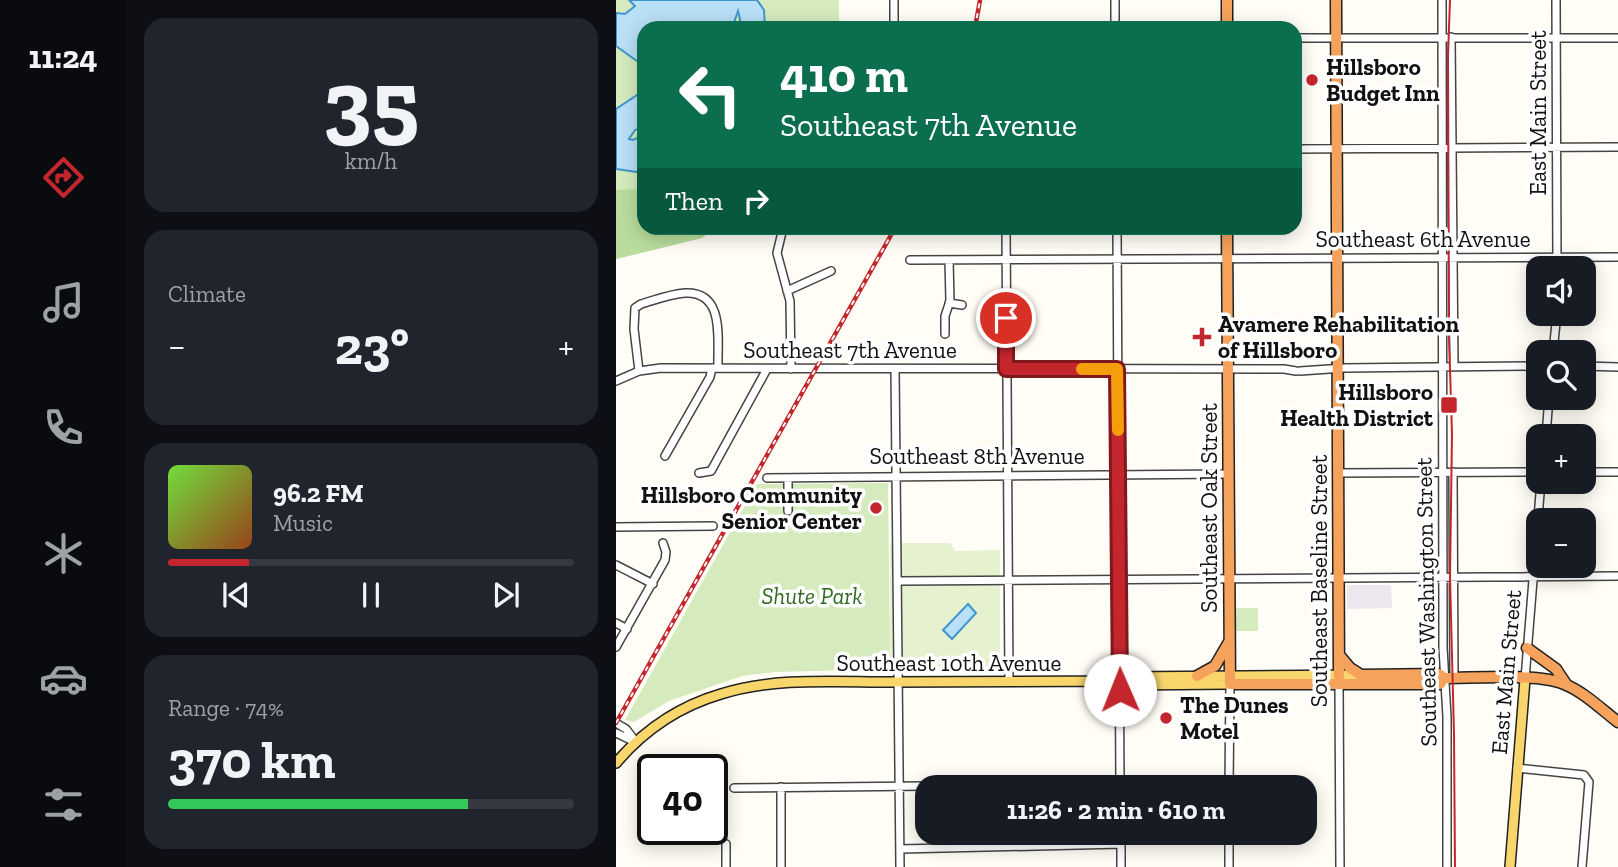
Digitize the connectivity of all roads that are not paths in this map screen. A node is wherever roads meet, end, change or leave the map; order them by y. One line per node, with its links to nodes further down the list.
1 (894, 0): 7 (street)
2 (1115, 0): 8 (street)
3 (1227, 0): 9 (highway)
4 (1336, 0): 13 (highway, Southeast Baseline Street)
5 (1442, 0): 10 (street, Southeast Washington Street)
6 (1556, 0): 11 (street, East Main Street)
7 (894, 21)
8 (1115, 21)
9 (1227, 21)
10 (1447, 37): 11 (street); 13 (street); 19 (street, Southeast Washington Street); 20 (street, Southeast Washington Street)
11 (1556, 37): 14 (street); 15 (street, East Main Street)
12 (1302, 38): 13 (street)
13 (1336, 38): 18 (highway, Southeast Baseline Street)
14 (1618, 38)
15 (1557, 148): 16 (street); 20 (street); 25 (street, East Main Street)
16 (1618, 148)
17 (1302, 149): 18 (street)
18 (1336, 149): 19 (street); 29 (highway, Southeast Baseline Street)
19 (1443, 149): 20 (street); 30 (street, Southeast Washington Street)
20 (1452, 149): 30 (street, Southeast Washington Street)
21 (781, 235): 37 (street)
22 (1006, 235): 34 (street)
23 (1116, 235): 35 (street)
24 (1227, 235): 28 (highway, Southeast Oak Street)
25 (1557, 256)
26 (1596, 257): 27 (street, Southeast 6th Avenue)
27 (1618, 257)
28 (1228, 258): 29 (street, Southeast 6th Avenue); 35 (street, Southeast 6th Avenue); 53 (highway, Southeast Oak Street)
29 (1337, 258): 30 (street, Southeast 6th Avenue); 47 (highway, Southeast Baseline Street)
30 (1447, 258): 31 (street, Southeast 6th Avenue); 43 (street, Southeast Washington Street); 44 (street, Southeast Washington Street)
31 (1526, 258)
32 (910, 260): 33 (street, Southeast 6th Avenue)
33 (949, 260): 34 (street, Southeast 6th Avenue); 38 (street)
34 (1006, 260): 35 (street, Southeast 6th Avenue); 51 (street)
35 (1117, 260): 52 (street)
36 (831, 271): 37 (street)
37 (787, 291): 49 (street)
38 (949, 303): 39 (street); 40 (street)
39 (962, 305)
40 (945, 334)
41 (1526, 366): 44 (street, Southeast 7th Avenue)
42 (1596, 366): 45 (street)
43 (1443, 367): 44 (street, Southeast 7th Avenue); 47 (street, Southeast 7th Avenue); 57 (street, Southeast Washington Street)
44 (1454, 367)
45 (1618, 367)
46 (715, 368): 48 (street, Southeast 7th Avenue); 54 (street, Southeast 7th Avenue); 54 (street); 56 (street)
47 (1338, 368): 53 (street, Southeast 7th Avenue); 63 (highway, Southeast Baseline Street)
48 (767, 369): 49 (street, Southeast 7th Avenue); 62 (street)
49 (791, 369): 50 (street, Southeast 7th Avenue)
50 (895, 369): 51 (street, Southeast 7th Avenue); 67 (street)
51 (1006, 369): 52 (street, Southeast 7th Avenue); 65 (street)
52 (1117, 369): 53 (street, Southeast 7th Avenue); 66 (street)
53 (1228, 369): 64 (highway, Southeast Oak Street)
54 (639, 371): 55 (street, Southeast 7th Avenue)
55 (616, 381)
56 (665, 456)
57 (1444, 472): 58 (street); 63 (street); 78 (street, Southeast Washington Street)
58 (1453, 472): 59 (street); 78 (street, Southeast Washington Street)
59 (1526, 472)
60 (1596, 472): 61 (street)
61 (1618, 472)
62 (699, 473)
63 (1338, 473): 79 (highway, Southeast Baseline Street)
64 (1229, 474): 66 (street, Southeast 8th Avenue); 82 (highway, Southeast Oak Street)
65 (1007, 475): 66 (street, Southeast 8th Avenue); 67 (street, Southeast 8th Avenue); 83 (street)
66 (1118, 475): 81 (street)
67 (897, 476): 69 (street, Southeast 8th Avenue); 84 (street)
68 (767, 478): 69 (street, Southeast 8th Avenue)
69 (788, 478): 70 (street)
70 (788, 511)
71 (713, 526): 72 (street)
72 (616, 527)
73 (663, 543): 85 (street)
74 (616, 565): 85 (street)
75 (1526, 576): 78 (street)
76 (1596, 576): 77 (street)
77 (1618, 576)
78 (1449, 577): 79 (street); 94 (street, Southeast Washington Street)
79 (1339, 578): 82 (street); 91 (highway, Southeast Baseline Street)
80 (1533, 578): 90 (street, East Main Street)
81 (1119, 579): 82 (street); 83 (street); 98 (street)
82 (1228, 579): 88 (highway, Southeast Oak Street)
83 (1008, 580): 84 (street); 100 (street)
84 (899, 581): 99 (street)
85 (653, 584): 87 (street)
86 (616, 623): 87 (street)
87 (627, 629): 89 (street)
88 (1229, 641): 93 (highway); 96 (highway, Southeast Oak Street)
89 (616, 647)
90 (1527, 648): 95 (street, East Main Street); 101 (highway)
91 (1339, 654): 92 (highway); 97 (highway, Southeast Baseline Street)
92 (1361, 675): 94 (highway, Southeast 10th Avenue); 97 (main road, Southeast 10th Avenue)
93 (1197, 676): 96 (main road, Southeast 10th Avenue); 98 (main road, Southeast 10th Avenue)
94 (1449, 678): 95 (highway, Southeast 10th Avenue); 97 (highway, Southeast 10th Avenue); 124 (street, Southeast Washington Street)
95 (1525, 679): 101 (highway, Southeast 10th Avenue); 107 (main road, East Main Street)
96 (1230, 680): 97 (highway, Southeast 10th Avenue); 98 (main road, Southeast 10th Avenue); 109 (street, Southeast Oak Street)
97 (1339, 680): 123 (street, Southeast Baseline Street)
98 (1119, 681): 100 (main road, Southeast 10th Avenue); 108 (street)
99 (899, 682): 100 (main road, Southeast 10th Avenue); 105 (main road, Southeast 10th Avenue); 110 (street)
100 (1009, 682)
101 (1567, 685): 102 (highway)
102 (1618, 722)
103 (616, 723): 105 (street)
104 (616, 733): 105 (street)
105 (636, 742): 106 (main road, Southeast 10th Avenue)
106 (616, 763)
107 (1517, 768): 125 (main road, East Main Street); 126 (street)
108 (1120, 775)
109 (1229, 775)
110 (899, 786): 111 (street); 112 (street); 117 (street)
111 (915, 786)
112 (781, 787): 113 (street); 119 (street)
113 (734, 788)
114 (726, 845): 118 (street)
115 (1121, 845): 117 (street); 121 (street)
116 (1229, 845): 122 (street)
117 (900, 849): 120 (street)
118 (726, 867)
119 (781, 867)
120 (900, 867)
121 (1121, 867)
122 (1229, 867)
123 (1340, 867)
124 (1447, 867)
125 (1510, 867)
126 (1582, 867)

